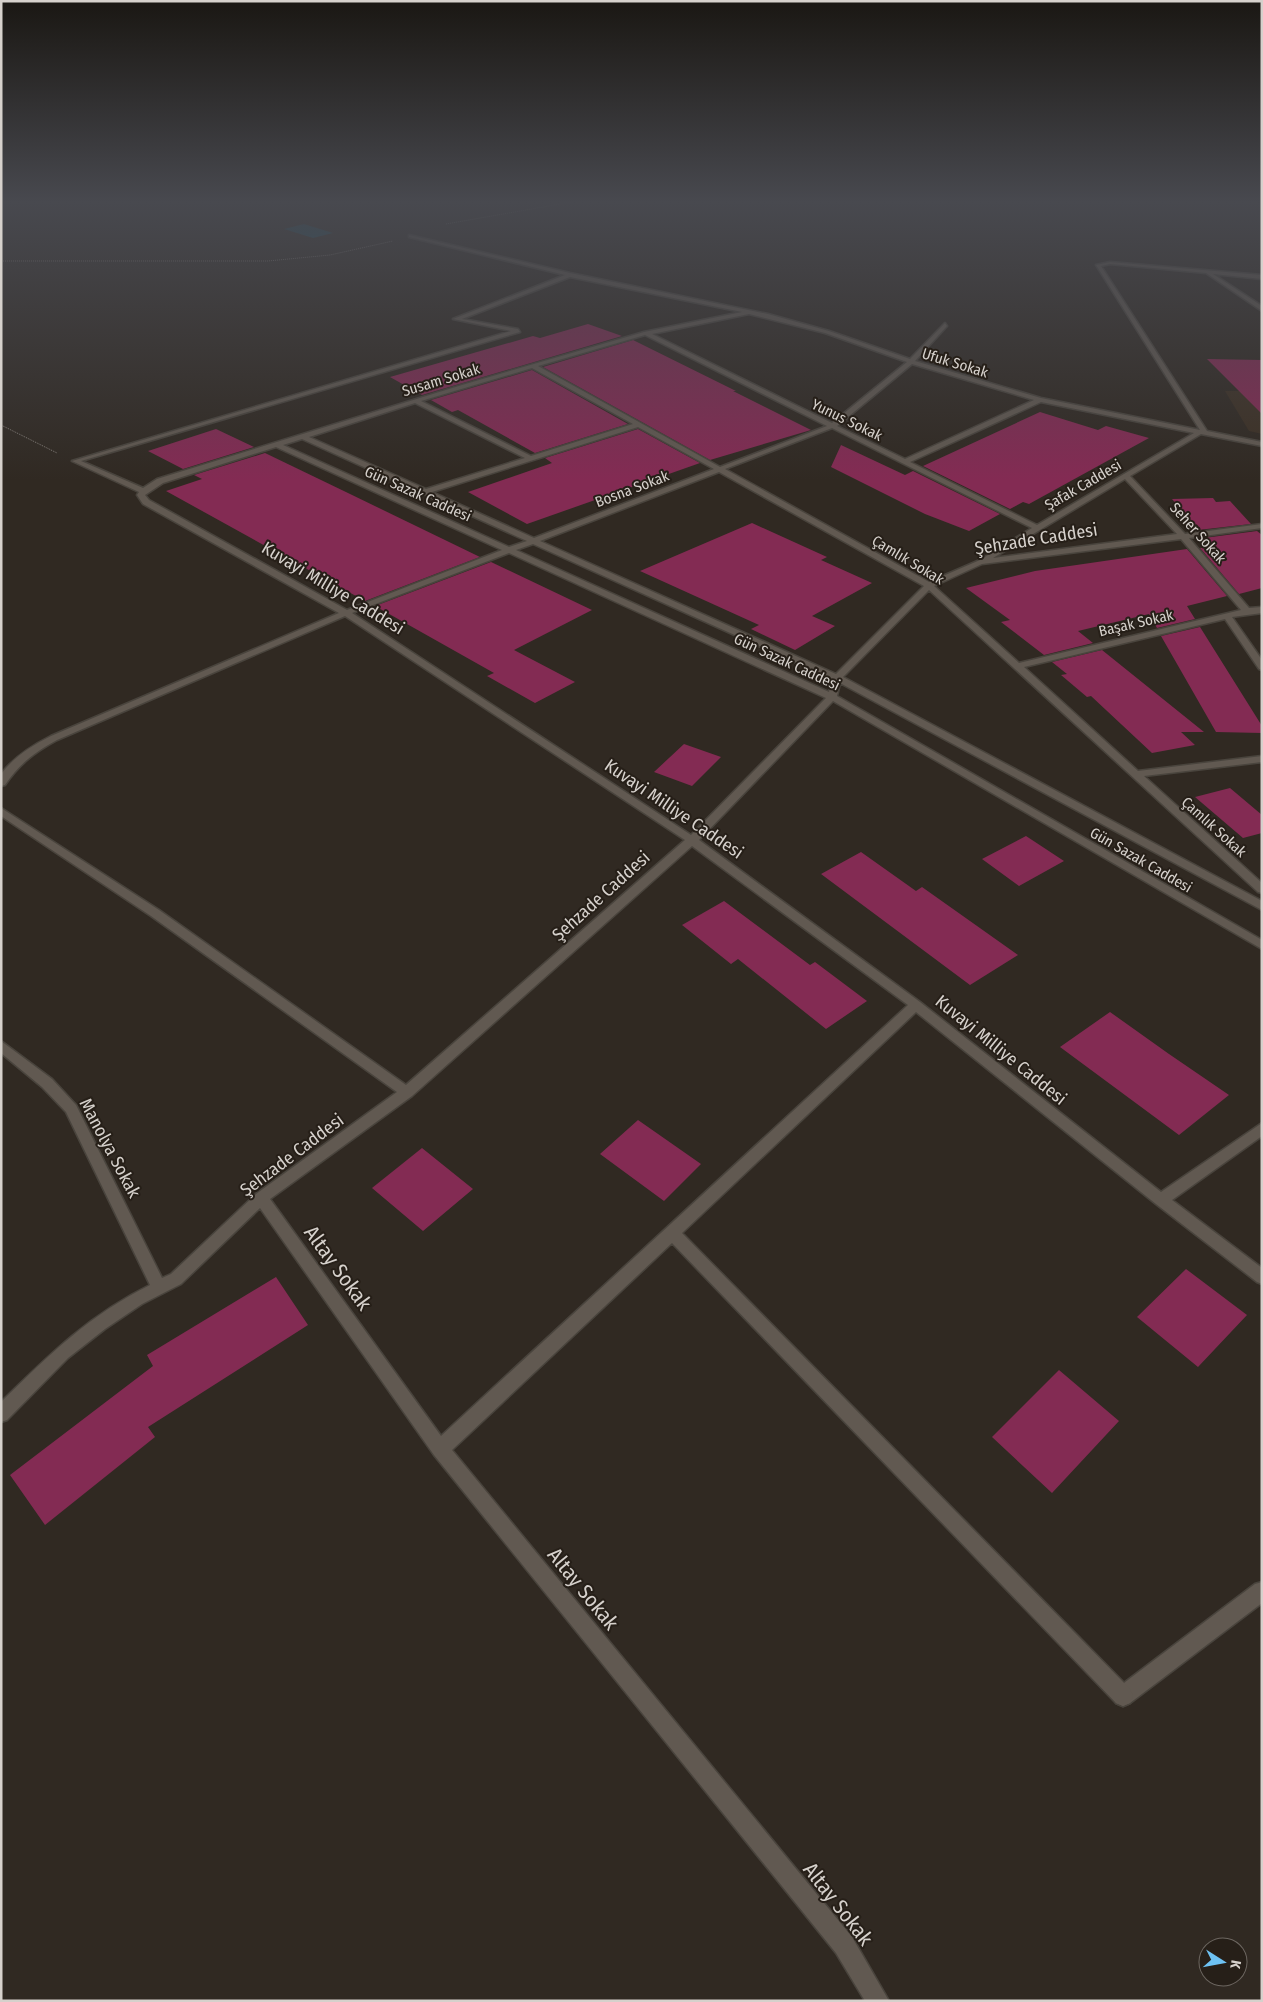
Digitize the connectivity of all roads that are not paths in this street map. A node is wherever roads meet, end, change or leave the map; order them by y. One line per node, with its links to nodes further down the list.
1 (522, 293): 23 (street)
2 (661, 293): 6 (street, Ufuk Sokak)
3 (1116, 293): 15 (street)
4 (1239, 293): 5 (street)
5 (1262, 309)
6 (752, 312): 8 (street, Susam Sokak); 9 (street, Ufuk Sokak)
7 (945, 325): 9 (street, Bosna Sokak)
8 (646, 333): 10 (street, Susam Sokak); 14 (street, Yunus Sokak)
9 (912, 362): 11 (street, Ufuk Sokak); 14 (street, Bosna Sokak)
10 (533, 366): 12 (street, Susam Sokak); 13 (street, Çamlık Sokak)
11 (1040, 400): 15 (street, Ufuk Sokak); 20 (street)
12 (415, 401): 16 (street, Susam Sokak); 19 (street)
13 (639, 424): 19 (street); 21 (street, Çamlık Sokak)
14 (832, 426): 20 (street, Yunus Sokak); 21 (street, Bosna Sokak)
15 (1203, 433): 17 (street, Ufuk Sokak); 22 (street, Şafak Caddesi)
16 (304, 437): 18 (street, Susam Sokak); 24 (street, Gün Sazak Caddesi)
17 (1262, 444)
18 (278, 445): 23 (street, Susam Sokak); 29 (street, Gün Sazak Caddesi)
19 (530, 458): 24 (street)
20 (905, 462): 26 (street, Yunus Sokak)
21 (721, 470): 28 (street, Bosna Sokak); 31 (street, Çamlık Sokak)
22 (1126, 476): 26 (street, Şafak Caddesi); 27 (street, Seher Sokak)
23 (143, 491): 34 (street, Kuvayi Milliye Caddesi)
24 (425, 492): 28 (street, Gün Sazak Caddesi)
25 (1262, 526): 27 (street, Şehzade Caddesi)
26 (1037, 528): 30 (street, Şafak Caddesi)
27 (1183, 536): 30 (street, Şehzade Caddesi); 33 (street, Seher Sokak)
28 (533, 540): 29 (street, Bosna Sokak); 38 (street, Gün Sazak Caddesi)
29 (509, 550): 34 (street, Bosna Sokak); 39 (street, Gün Sazak Caddesi)
30 (980, 562): 31 (street, Şehzade Caddesi)
31 (928, 585): 36 (street, Çamlık Sokak); 38 (street, Şehzade Caddesi)
32 (1262, 610): 33 (street, Başak Sokak)
33 (1247, 611): 35 (street, Başak Sokak)
34 (346, 613): 42 (street, Bosna Sokak); 44 (street, Kuvayi Milliye Caddesi)
35 (1226, 616): 36 (street, Başak Sokak); 37 (street)
36 (1017, 666): 41 (street, Çamlık Sokak)
37 (1262, 667)
38 (837, 678): 39 (street, Şehzade Caddesi); 46 (street, Gün Sazak Caddesi)
39 (832, 697): 44 (street, Şehzade Caddesi); 47 (street, Gün Sazak Caddesi)
40 (1262, 759): 41 (street)
41 (1136, 774): 45 (street, Çamlık Sokak)
42 (1, 783)
43 (1, 811): 50 (street)
44 (692, 840): 48 (street, Kuvayi Milliye Caddesi); 50 (street, Şehzade Caddesi)
45 (1262, 889)
46 (1262, 906)
47 (1262, 945)
48 (916, 1005): 53 (street, Kuvayi Milliye Caddesi); 54 (street)
49 (1, 1046): 56 (street, Manolya Sokak)
50 (407, 1092): 52 (street, Şehzade Caddesi)
51 (1262, 1128): 53 (street)
52 (261, 1198): 56 (street, Şehzade Caddesi); 58 (street, Altay Sokak)
53 (1161, 1200): 55 (street, Kuvayi Milliye Caddesi)
54 (672, 1233): 58 (street); 59 (street)
55 (1262, 1277)
56 (159, 1288): 57 (street, Şehzade Caddesi)
57 (1, 1414)
58 (440, 1449): 60 (street, Altay Sokak)
59 (1262, 1591)
60 (878, 2001)

